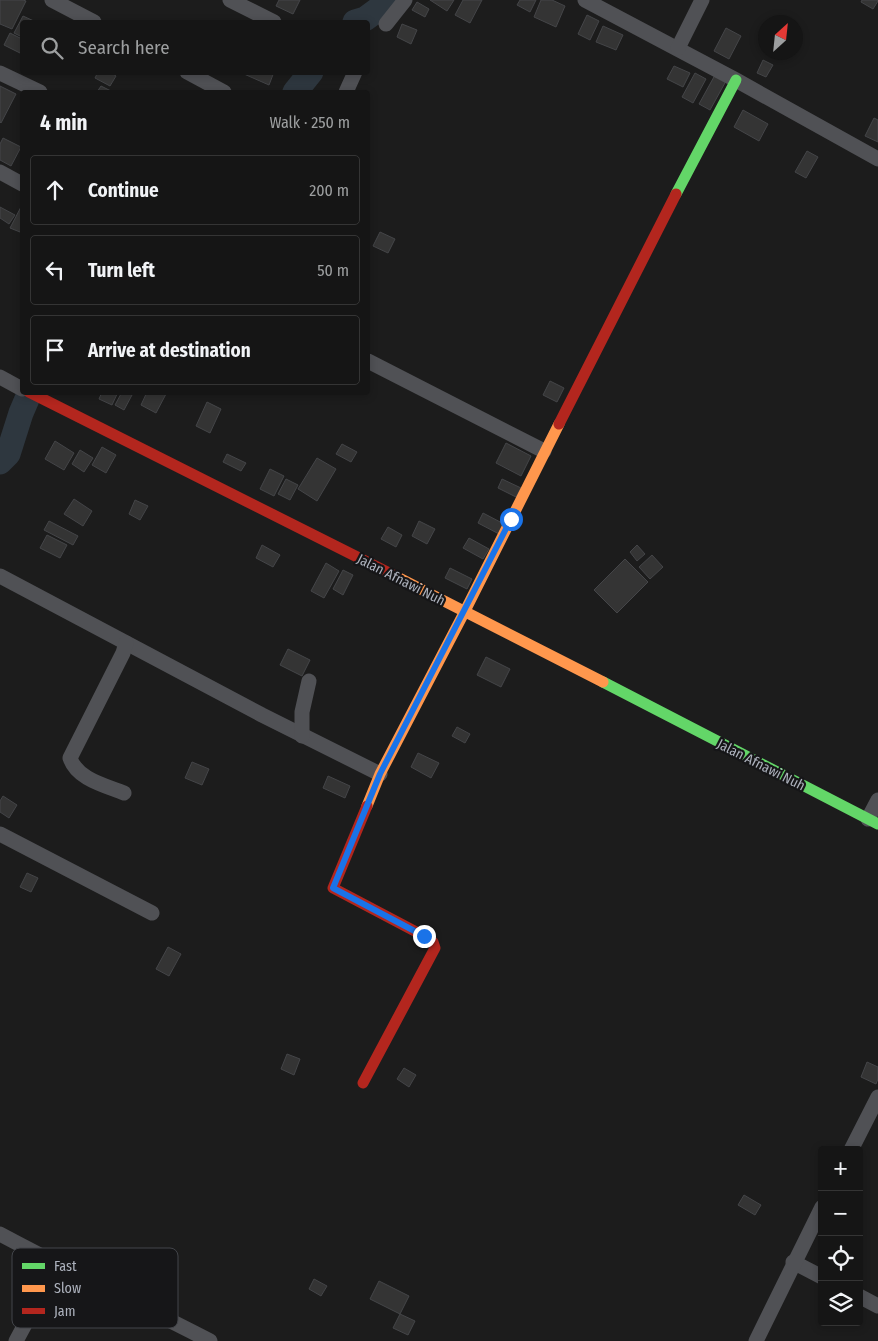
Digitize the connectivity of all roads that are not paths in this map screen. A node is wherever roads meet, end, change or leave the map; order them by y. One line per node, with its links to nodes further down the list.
1 (52, 0): 6 (street)
2 (230, 0): 7 (street)
3 (405, 0): 8 (street)
4 (585, 0): 9 (street)
5 (702, 0): 9 (street)
6 (90, 20)
7 (270, 20)
8 (386, 24)
9 (678, 48): 13 (street)
10 (0, 73): 14 (street)
11 (193, 75): 15 (street)
12 (354, 75): 16 (street)
13 (736, 80): 17 (street); 24 (street)
14 (36, 90)
15 (220, 90)
16 (347, 90)
17 (878, 159)
18 (0, 172): 19 (street)
19 (20, 183)
20 (370, 362): 24 (street)
21 (4, 379): 22 (street)
22 (20, 388)
23 (34, 395): 26 (street, Jalan Afnawi Nuh)
24 (544, 451): 26 (street)
25 (0, 576): 27 (street)
26 (465, 612): 30 (street); 33 (street, Jalan Afnawi Nuh)
27 (126, 643): 29 (street); 31 (street)
28 (309, 681): 29 (street)
29 (302, 736): 30 (street)
30 (380, 774): 36 (street)
31 (124, 793)
32 (878, 800): 33 (street)
33 (873, 822)
34 (0, 834): 35 (street)
35 (152, 913)
36 (363, 1083)
37 (878, 1097): 38 (street)
38 (853, 1146)
39 (818, 1215): 42 (street)
40 (0, 1234): 41 (street)
41 (26, 1248)
42 (793, 1262): 43 (street); 50 (street)
43 (818, 1275)
44 (863, 1298): 45 (street)
45 (878, 1306)
46 (178, 1325): 49 (street)
47 (23, 1328): 48 (street)
48 (16, 1341)
49 (210, 1341)
50 (756, 1341)

